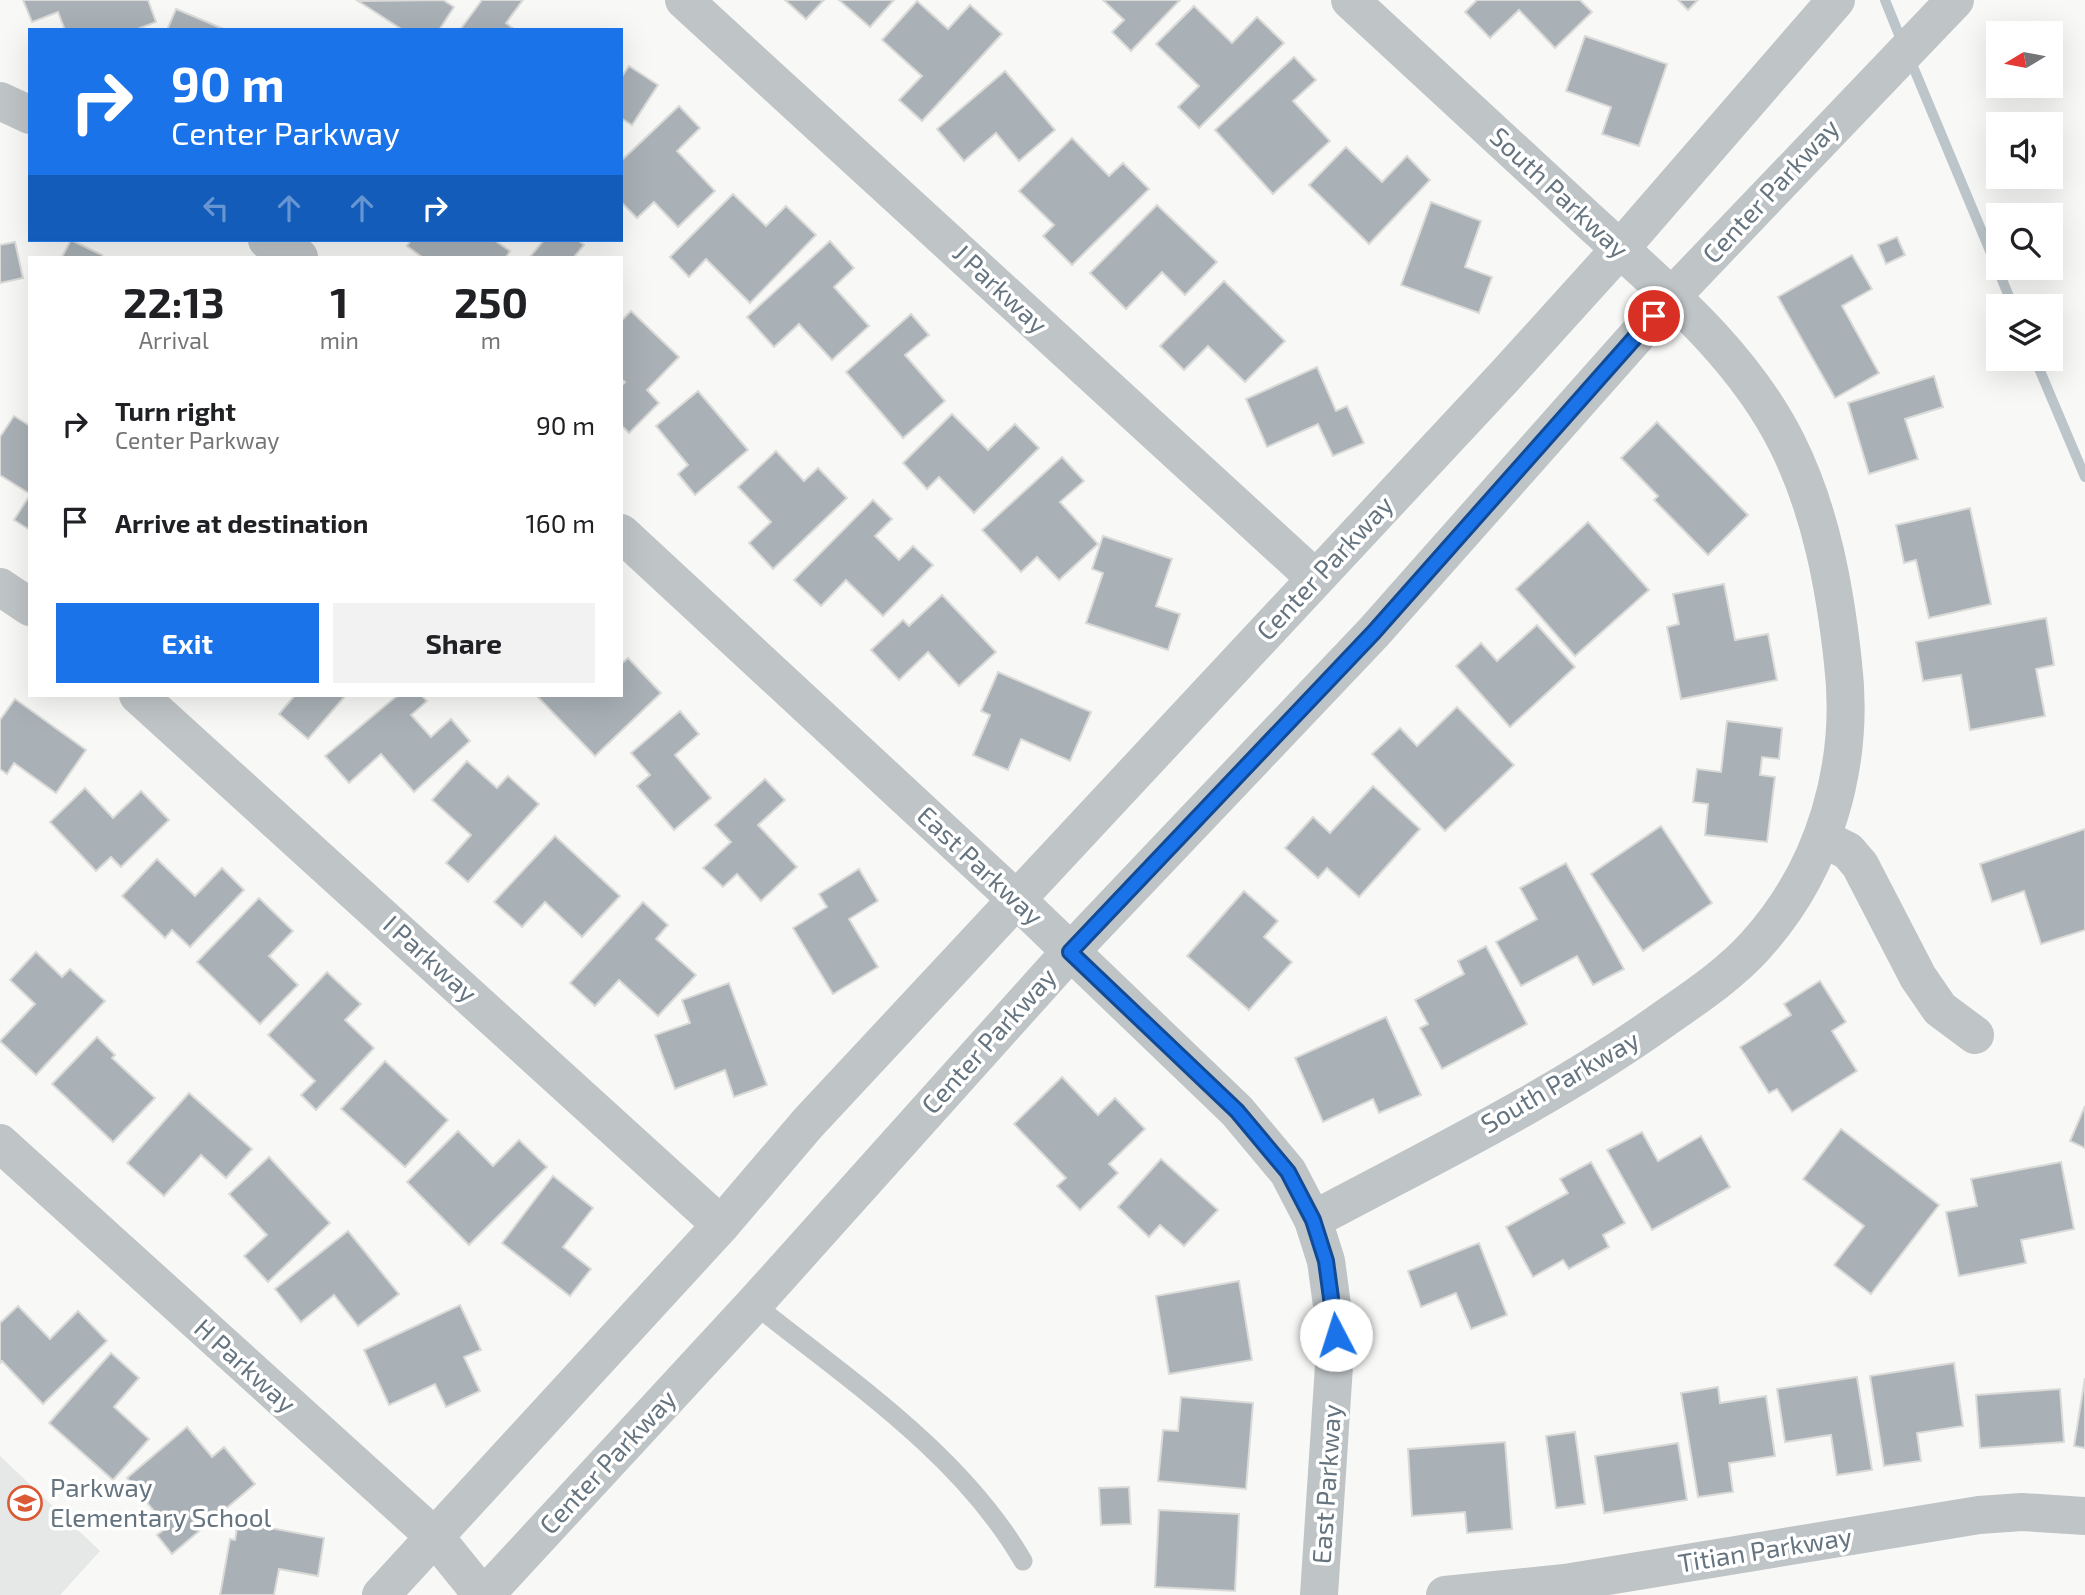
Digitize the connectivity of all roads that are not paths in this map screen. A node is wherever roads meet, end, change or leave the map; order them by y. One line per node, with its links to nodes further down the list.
1 (684, 0): 12 (street, J Parkway)
2 (1350, 0): 8 (street, South Parkway)
3 (1833, 4): 8 (street, Center Parkway)
4 (1945, 12): 10 (street, Center Parkway)
5 (0, 102): 6 (street)
6 (28, 114)
7 (271, 242): 9 (street)
8 (1620, 249): 10 (street, South Parkway); 12 (street, Center Parkway)
9 (297, 256)
10 (1672, 296): 16 (street, South Parkway); 18 (street, Center Parkway)
11 (623, 535): 17 (street, East Parkway)
12 (1315, 578): 17 (street, Center Parkway)
13 (0, 587): 14 (street)
14 (28, 606)
15 (140, 697): 22 (street, I Parkway)
16 (1822, 838): 19 (street); 21 (street, South Parkway)
17 (1017, 900): 18 (street, East Parkway); 22 (street, Center Parkway)
18 (1070, 952): 21 (street, East Parkway); 23 (street, Center Parkway)
19 (1975, 1035)
20 (0, 1143): 25 (street, H Parkway)
21 (1313, 1220): 29 (street, East Parkway)
22 (722, 1225): 25 (street, Center Parkway)
23 (754, 1304): 26 (lane); 28 (street, Center Parkway)
24 (2085, 1516): 30 (street, Titian Parkway)
25 (435, 1537): 27 (street, Center Parkway); 28 (street, H Parkway)
26 (1023, 1561)
27 (381, 1595)
28 (483, 1595)
29 (1319, 1595)
30 (1445, 1595)

